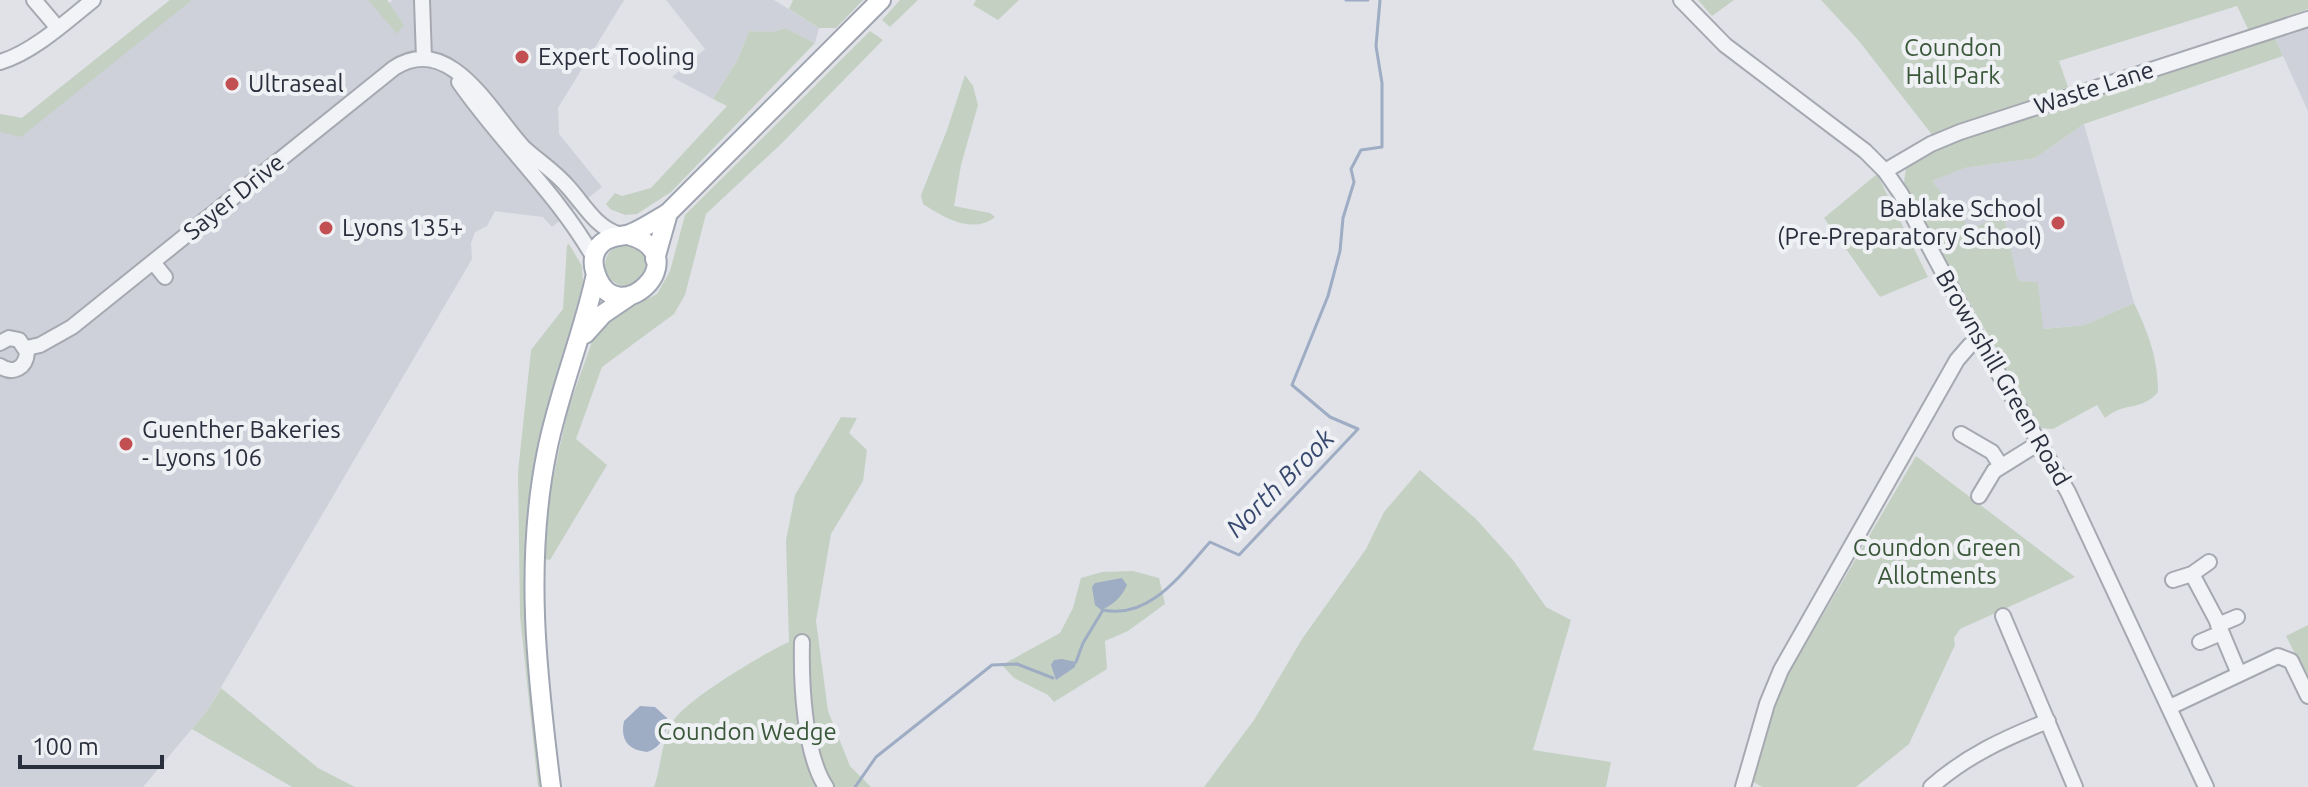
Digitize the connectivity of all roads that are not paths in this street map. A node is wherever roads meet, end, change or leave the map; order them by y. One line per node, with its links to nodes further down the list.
1 (34, 0): 7 (street)
2 (93, 0): 7 (street)
3 (422, 0): 8 (street)
4 (881, 0): 12 (main road)
5 (1681, 0): 11 (street, Brownshill Green Road)
6 (2308, 19): 11 (street, Waste Lane)
7 (57, 27): 9 (street)
8 (424, 59): 10 (street); 15 (street, Sayer Drive)
9 (0, 62)
10 (443, 64): 13 (street); 16 (street)
11 (1885, 171): 20 (street, Brownshill Green Road)
12 (668, 213): 13 (main road); 14 (main road)
13 (623, 234): 14 (main road); 16 (main road)
14 (655, 259): 18 (main road)
15 (153, 262): 17 (street); 22 (street, Sayer Drive)
16 (595, 266): 18 (main road); 19 (main road)
17 (165, 277)
18 (631, 295): 19 (main road)
19 (580, 340): 41 (main road)
20 (1979, 340): 25 (street, Brownshill Green Road); 43 (street)
21 (0, 343): 22 (street)
22 (27, 348): 23 (street, Sayer Drive)
23 (0, 366)
24 (1961, 434): 26 (street)
25 (2039, 443): 26 (street); 38 (street, Brownshill Green Road)
26 (2001, 466): 27 (street)
27 (1979, 496)
28 (2209, 562): 29 (street)
29 (2192, 574): 30 (street); 33 (street)
30 (2173, 580)
31 (2003, 616): 39 (street)
32 (2237, 617): 33 (street)
33 (2220, 629): 35 (street); 36 (street)
34 (802, 642): 42 (street)
35 (2200, 642)
36 (2239, 674): 37 (street); 38 (street)
37 (2308, 696)
38 (2170, 707): 45 (street, Brownshill Green Road)
39 (2048, 721): 40 (street); 44 (street)
40 (1935, 784)
41 (551, 787)
42 (826, 787)
43 (1743, 787)
44 (2075, 787)
45 (2206, 787)

